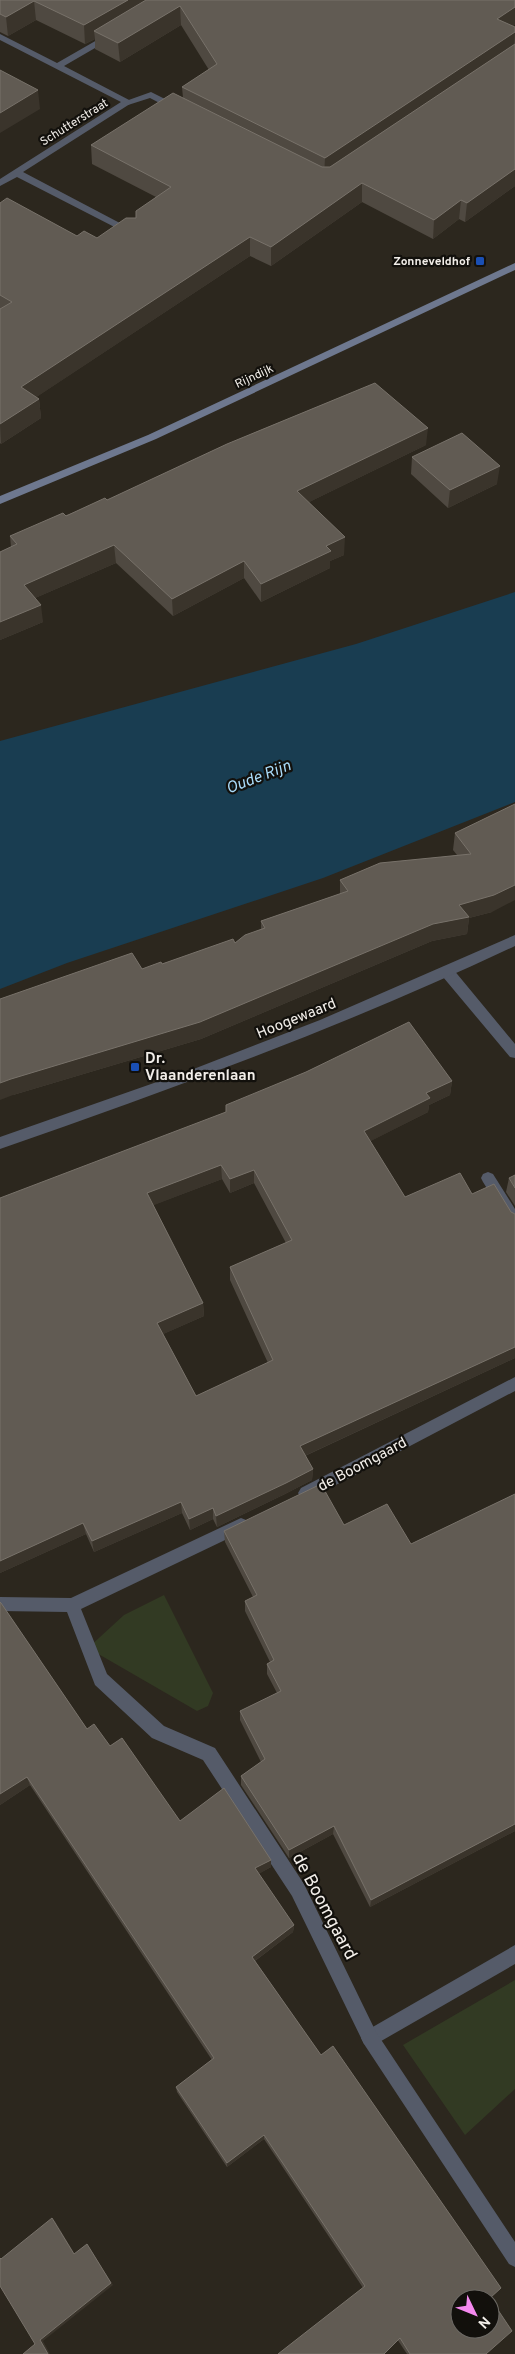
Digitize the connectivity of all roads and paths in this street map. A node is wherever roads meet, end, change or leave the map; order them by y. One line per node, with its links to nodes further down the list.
1 (123, 28): 3 (street)
2 (0, 37): 3 (street, Schutterstraat)
3 (58, 66): 4 (street, Schutterstraat)
4 (128, 102): 5 (street); 6 (street, Schutterstraat)
5 (184, 112)
6 (17, 173): 7 (street, Schutterstraat); 8 (street)
7 (0, 183)
8 (133, 234)
9 (515, 266): 10 (main road, Rijndijk)
10 (0, 500)
11 (515, 940): 12 (street, Hoogewaard)
12 (448, 973): 13 (street); 14 (street, Hoogewaard)
13 (515, 1053)
14 (0, 1144)
15 (488, 1178): 16 (street)
16 (515, 1221)
17 (515, 1384): 18 (street, de Boomgaard)
18 (291, 1501)
19 (256, 1518): 21 (street)
20 (0, 1604): 21 (street)
21 (72, 1605): 23 (street, de Boomgaard)
22 (515, 1954): 23 (street)
23 (370, 2038): 24 (street, de Boomgaard)
24 (515, 2258)

